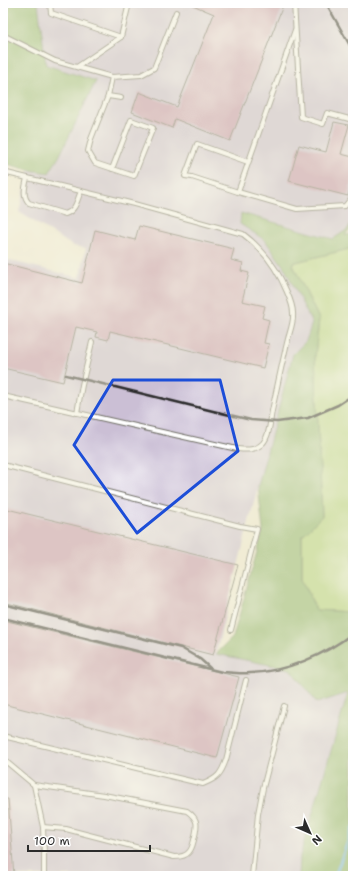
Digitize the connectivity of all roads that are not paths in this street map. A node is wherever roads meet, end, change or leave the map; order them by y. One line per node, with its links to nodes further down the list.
1 (50, 3): 7 (lane)
2 (129, 3): 7 (lane)
3 (294, 3): 5 (lane)
4 (176, 12): 9 (lane)
5 (295, 30): 12 (lane); 13 (lane)
6 (3, 35): 8 (lane)
7 (121, 37): 8 (lane)
8 (77, 67): 9 (lane)
9 (112, 78): 10 (lane)
10 (108, 96): 11 (lane); 14 (lane)
11 (121, 98)
12 (353, 120)
13 (248, 162): 18 (lane); 18 (lane)
14 (112, 169): 14 (lane)
15 (3, 172): 16 (lane)
16 (27, 178): 17 (lane); 17 (lane)
17 (81, 191): 22 (lane)
18 (238, 192): 19 (lane)
19 (353, 196)
20 (92, 342): 22 (lane)
21 (3, 396): 22 (lane)
22 (77, 413)
23 (3, 466): 24 (lane)
24 (231, 630)
25 (246, 680): 27 (lane)
26 (284, 706): 32 (lane)
27 (3, 736)
28 (3, 760): 29 (lane)
29 (34, 785): 30 (lane); 30 (lane)
30 (43, 827): 31 (lane)
31 (44, 876)
32 (252, 876)

